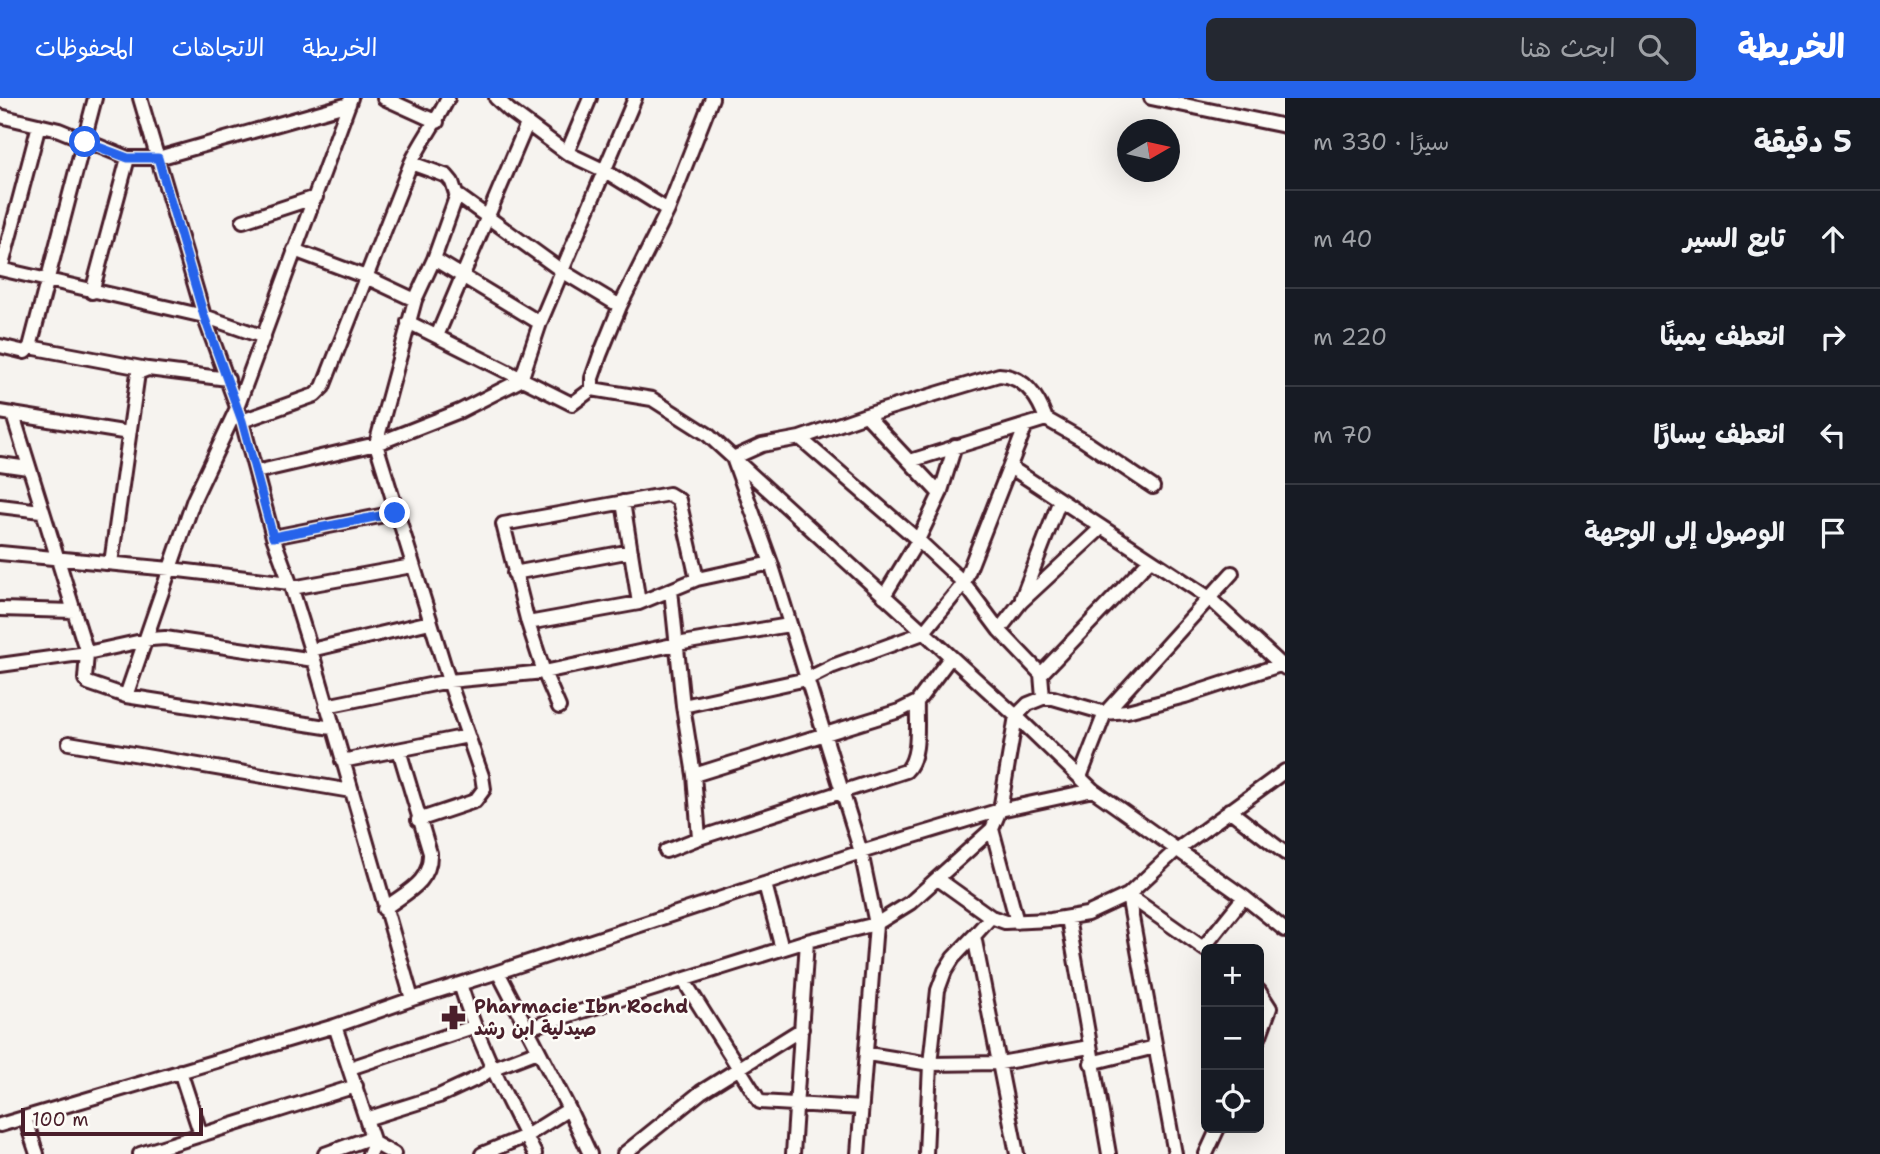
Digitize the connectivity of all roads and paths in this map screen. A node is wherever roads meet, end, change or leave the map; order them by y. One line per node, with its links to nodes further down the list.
1 (95, 98): 17 (street)
2 (140, 98): 20 (street)
3 (384, 98): 13 (street)
4 (448, 98): 13 (street)
5 (496, 98): 11 (street)
6 (590, 98): 18 (street)
7 (635, 98): 22 (street)
8 (712, 98): 25 (street)
9 (1151, 98): 16 (street)
10 (350, 101): 20 (street); 23 (street)
11 (512, 104): 14 (street)
12 (0, 116): 15 (street)
13 (436, 122): 21 (street)
14 (527, 124): 18 (street); 26 (street)
15 (39, 125): 17 (street); 30 (street)
16 (1285, 126)
17 (85, 142): 19 (street); 34 (street)
18 (567, 153): 22 (street)
19 (128, 158): 20 (street); 35 (street)
20 (158, 158): 38 (street)
21 (411, 163): 24 (street); 33 (street)
22 (605, 171): 25 (street); 31 (street)
23 (316, 197): 27 (street); 28 (street)
24 (457, 197): 26 (street); 29 (street)
25 (668, 210): 37 (street)
26 (489, 217): 31 (street); 32 (street)
27 (243, 221)
28 (294, 250): 33 (street); 42 (street)
29 (434, 259): 32 (street); 36 (street)
30 (1, 269): 34 (street)
31 (562, 271): 37 (street); 40 (street)
32 (464, 275): 40 (street); 41 (street)
33 (366, 277): 36 (street); 50 (street)
34 (46, 281): 35 (street); 44 (street)
35 (92, 292): 38 (street)
36 (415, 300): 39 (street)
37 (621, 306): 48 (street)
38 (204, 316): 42 (street); 46 (street)
39 (408, 322): 41 (street); 56 (street)
40 (540, 323): 47 (street)
41 (437, 336): 47 (street)
42 (264, 337): 50 (street)
43 (0, 346): 44 (street)
44 (30, 347): 45 (street)
45 (148, 369): 46 (street); 54 (street)
46 (228, 379): 50 (street)
47 (521, 380): 48 (street); 56 (street)
48 (592, 389): 58 (street)
49 (6, 414): 54 (street); 62 (street)
50 (239, 414): 63 (street); 81 (street)
51 (866, 415): 52 (street); 55 (street); 59 (street)
52 (1046, 419): 53 (street); 64 (street)
53 (1026, 425): 57 (street); 61 (street)
54 (130, 433): 78 (street)
55 (800, 438): 58 (street); 73 (street)
56 (376, 444): 63 (street); 70 (street)
57 (954, 446): 59 (street); 65 (street)
58 (733, 458): 79 (street); 88 (street)
59 (910, 461): 65 (street)
60 (0, 464): 62 (street)
61 (1010, 467): 66 (street); 85 (street)
62 (28, 468): 69 (street)
63 (256, 472): 72 (street)
64 (1153, 487)
65 (940, 494): 73 (street)
66 (1060, 499): 71 (street); 90 (street)
67 (623, 502): 74 (street); 82 (street); 84 (street)
68 (0, 506): 69 (street)
69 (41, 511): 76 (street)
70 (395, 513): 72 (street); 80 (street)
71 (1101, 528): 77 (street); 90 (street)
72 (273, 537): 86 (street)
73 (918, 540): 85 (street); 88 (street)
74 (631, 551): 82 (street); 91 (street)
75 (0, 553): 76 (street)
76 (56, 557): 78 (street); 93 (street)
77 (1150, 560): 89 (street); 107 (street)
78 (111, 563): 81 (street)
79 (771, 563): 84 (street); 96 (street)
80 (412, 566): 86 (street); 94 (street)
81 (170, 569): 86 (street); 99 (street)
82 (514, 573): 95 (street)
83 (1232, 573): 89 (street)
84 (697, 579): 87 (street)
85 (964, 583): 97 (street); 98 (street)
86 (291, 585): 102 (street)
87 (671, 590): 91 (street); 100 (street)
88 (884, 596): 98 (street)
89 (1208, 597): 105 (street); 116 (street)
90 (1021, 602): 97 (street)
91 (639, 603): 95 (street)
92 (0, 609): 93 (street)
93 (74, 611): 101 (street)
94 (430, 622): 102 (street); 109 (street)
95 (528, 623): 106 (street)
96 (789, 625): 100 (street); 108 (street)
97 (999, 630): 107 (street)
98 (923, 633): 103 (street); 108 (street)
99 (144, 642): 101 (street); 102 (street); 110 (street)
100 (677, 644): 106 (street); 114 (street)
101 (87, 653): 104 (street); 110 (street)
102 (313, 655): 113 (street)
103 (950, 658): 112 (street); 117 (street)
104 (0, 665)
105 (1283, 667): 116 (street)
106 (544, 672): 109 (street); 115 (street)
107 (1041, 674): 111 (street)
108 (807, 679): 114 (street); 119 (street)
109 (449, 681): 113 (street); 120 (street)
110 (126, 696): 118 (street)
111 (1043, 698): 116 (street); 117 (street)
112 (917, 702): 119 (street); 129 (street)
113 (326, 706): 118 (street)
114 (683, 706): 125 (street)
115 (559, 707)
116 (1105, 713): 126 (street)
117 (1016, 716): 126 (street); 130 (street)
118 (332, 728): 123 (street)
119 (823, 735): 125 (street); 129 (street)
120 (468, 736): 122 (street); 132 (street)
121 (69, 743): 128 (street)
122 (399, 750): 123 (street); 132 (street)
123 (342, 761): 128 (street)
124 (1285, 771): 131 (street)
125 (694, 775): 134 (street)
126 (1080, 777): 127 (street)
127 (1093, 790): 130 (street); 136 (street)
128 (351, 791): 143 (street)
129 (842, 791): 134 (street); 137 (street)
130 (1000, 810): 133 (street); 137 (street)
131 (1230, 810): 136 (street); 138 (street)
132 (418, 820): 143 (street)
133 (992, 829): 139 (street); 146 (street)
134 (699, 838): 135 (street)
135 (666, 851)
136 (1175, 851): 141 (street); 142 (street)
137 (861, 852): 140 (street); 147 (street)
138 (1285, 853)
139 (938, 879): 144 (street); 147 (street)
140 (765, 884): 153 (street); 154 (street)
141 (1128, 894): 145 (street); 152 (street); 165 (street)
142 (1244, 897): 148 (street); 151 (street)
143 (384, 909): 158 (street)
144 (991, 917): 146 (street); 149 (street)
145 (1068, 918): 146 (street); 164 (street)
146 (1017, 922)
147 (876, 924): 150 (street); 167 (street)
148 (1285, 930)
149 (974, 936): 168 (street); 170 (street)
150 (807, 941): 153 (street); 163 (street)
151 (1209, 944)
152 (1201, 946)
153 (782, 949): 155 (street)
154 (498, 972): 156 (street); 162 (street)
155 (684, 981): 162 (street); 173 (street)
156 (460, 984): 158 (street); 161 (street)
157 (1264, 998): 159 (street)
158 (411, 999): 160 (street)
159 (1264, 1024)
160 (335, 1026): 171 (street); 174 (street)
161 (473, 1027): 171 (street); 172 (street)
162 (528, 1028): 166 (street)
163 (802, 1029): 173 (street); 176 (street)
164 (1089, 1047): 168 (street); 169 (street)
165 (1155, 1047): 169 (street); 201 (street)
166 (537, 1051): 172 (street); 178 (street)
167 (868, 1054): 170 (street); 177 (street)
168 (1000, 1063): 170 (street); 199 (street)
169 (1091, 1063): 200 (street)
170 (930, 1064): 198 (street)
171 (350, 1068): 175 (street)
172 (491, 1069): 180 (street); 184 (street)
173 (739, 1069): 176 (street); 187 (street)
174 (180, 1071): 179 (street); 183 (street)
175 (356, 1086): 180 (street); 183 (street)
176 (798, 1104): 177 (street); 196 (street)
177 (861, 1108): 197 (street)
178 (569, 1109): 184 (street); 194 (street)
179 (25, 1118): 181 (street); 188 (street)
180 (366, 1119): 185 (street)
181 (0, 1125)
182 (1215, 1133): 202 (street)
183 (201, 1135): 186 (street)
184 (526, 1136): 192 (street); 193 (street)
185 (372, 1145): 190 (street); 191 (street)
186 (175, 1149): 189 (street)
187 (640, 1149): 195 (street)
188 (37, 1154)
189 (140, 1154)
190 (326, 1154)
191 (394, 1154)
192 (482, 1154)
193 (535, 1154)
194 (590, 1154)
195 (624, 1154)
196 (793, 1154)
197 (858, 1154)
198 (926, 1154)
199 (1017, 1154)
200 (1109, 1154)
201 (1175, 1154)
202 (1206, 1154)

